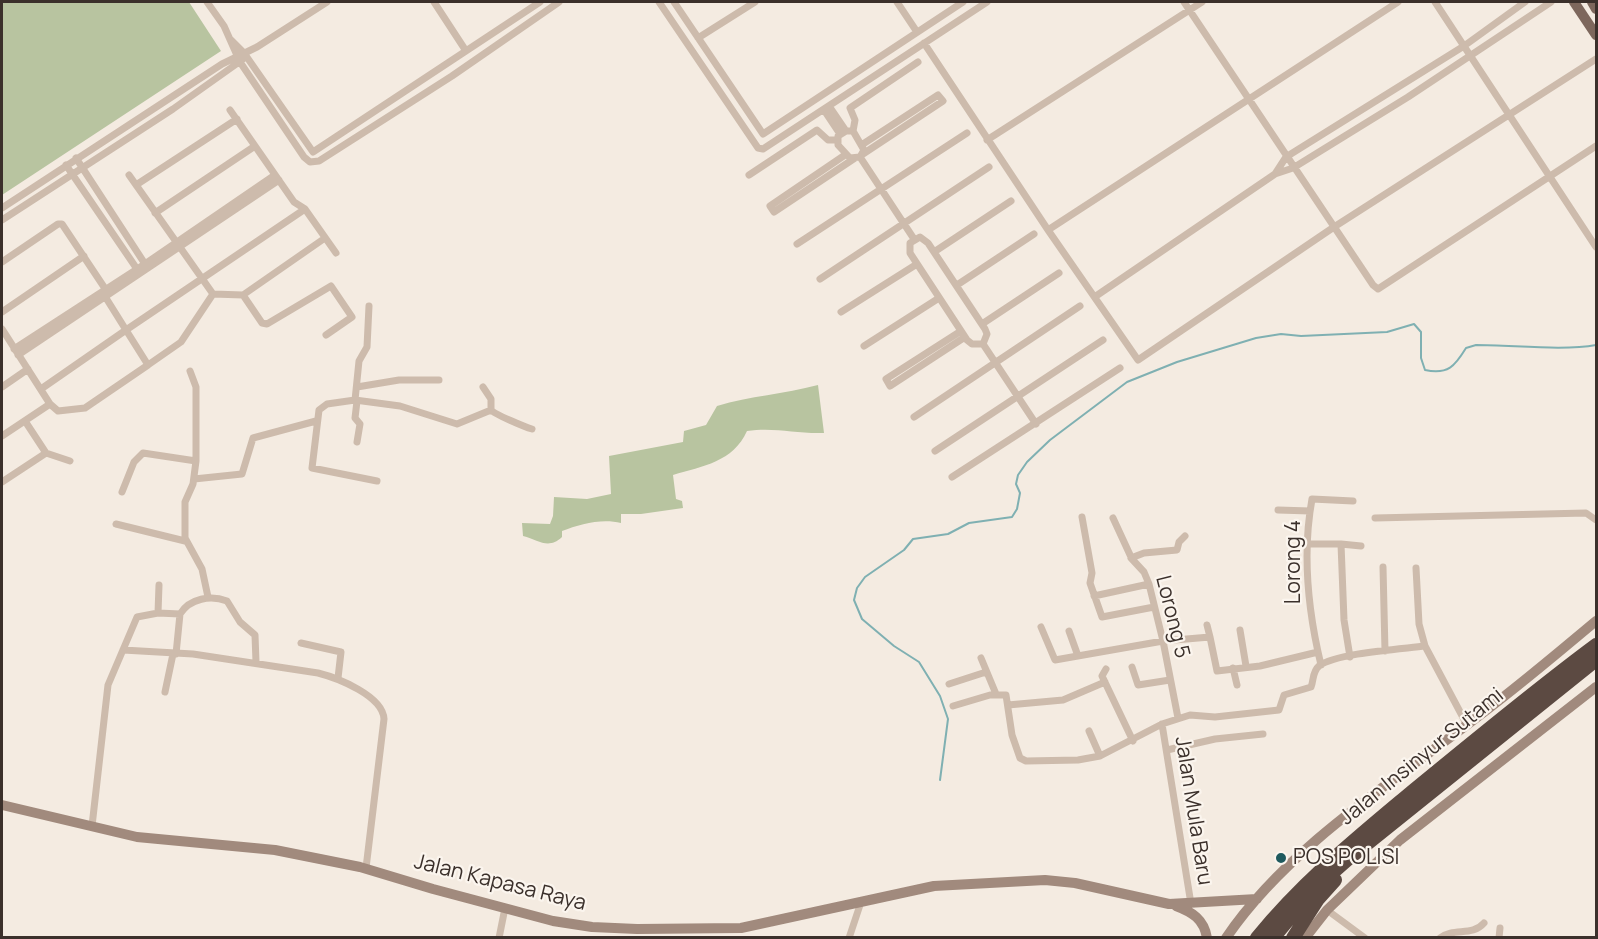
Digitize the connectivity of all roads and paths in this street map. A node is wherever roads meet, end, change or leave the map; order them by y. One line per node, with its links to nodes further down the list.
1 (207, 2): 25 (street)
2 (327, 2): 29 (street)
3 (434, 2): 28 (street)
4 (540, 2): 28 (street)
5 (559, 2): 52 (street)
6 (659, 2): 46 (street)
7 (674, 2): 24 (street)
8 (755, 2): 24 (street)
9 (897, 2): 22 (street)
10 (963, 2): 22 (street)
11 (987, 2): 26 (street)
12 (1184, 2): 21 (street)
13 (1202, 2): 21 (street)
14 (1398, 2): 34 (street)
15 (1436, 2): 27 (street)
16 (1525, 2): 27 (street)
17 (1551, 2): 30 (street)
18 (1574, 2): 23 (main road)
19 (1592, 2): 20 (main road)
20 (1596, 9)
21 (1190, 10): 34 (street); 42 (street)
22 (917, 32): 40 (street)
23 (1596, 35)
24 (698, 38): 40 (street)
25 (230, 39): 29 (street); 31 (street)
26 (924, 43): 35 (street); 42 (street)
27 (1464, 46): 30 (street); 50 (street)
28 (466, 51): 47 (street)
29 (246, 55): 31 (street); 47 (street)
30 (1471, 57): 37 (street); 56 (street)
31 (238, 59): 51 (street); 52 (street); 55 (street)
32 (1596, 59): 37 (street)
33 (918, 62): 41 (street)
34 (1248, 98): 50 (street); 72 (street)
35 (827, 108): 41 (street); 46 (street)
36 (230, 110): 38 (street)
37 (1511, 116): 61 (street); 71 (street)
38 (237, 119): 44 (street); 63 (street)
39 (967, 133): 64 (street)
40 (763, 134): 46 (street)
41 (844, 134): 43 (street); 48 (street); 60 (street)
42 (987, 140): 72 (street)
43 (863, 144): 49 (street); 49 (street)
44 (255, 146): 62 (street); 68 (street)
45 (1596, 146): 61 (street)
46 (763, 149)
47 (312, 152): 52 (street)
48 (845, 155): 49 (street); 49 (street)
49 (860, 156): 64 (street)
50 (1286, 157): 56 (street); 58 (street)
51 (76, 158): 53 (street); 55 (street)
52 (313, 162)
53 (66, 165): 57 (street); 66 (street)
54 (989, 166): 70 (street)
55 (81, 168): 57 (street); 84 (street)
56 (1293, 168): 58 (street); 71 (street)
57 (73, 174): 69 (street); 85 (street)
58 (1275, 174): 93 (street)
59 (129, 175): 63 (street)
60 (749, 176)
61 (1550, 176): 71 (street); 78 (street)
62 (277, 177): 67 (street); 77 (street)
63 (136, 185): 68 (street)
64 (881, 189): 70 (street); 76 (street)
65 (1011, 201): 79 (street)
66 (2, 208)
67 (306, 209): 74 (street); 87 (street)
68 (155, 213): 77 (street)
69 (2, 220)
70 (904, 223): 75 (street); 88 (street)
71 (1334, 227): 93 (street)
72 (1048, 230): 93 (street)
73 (1034, 234): 89 (street)
74 (326, 238): 80 (street); 92 (street)
75 (914, 239): 79 (street); 83 (street)
76 (797, 244)
77 (179, 245): 84 (street); 87 (street)
78 (1596, 247)
79 (934, 252): 89 (street)
80 (336, 253)
81 (84, 256): 82 (street); 90 (street); 97 (street)
82 (2, 262)
83 (917, 264): 94 (street); 98 (street)
84 (147, 267): 85 (street)
85 (139, 272): 90 (street)
86 (1059, 273): 99 (street)
87 (202, 279): 91 (street); 100 (street)
88 (820, 279)
89 (957, 285): 99 (street)
90 (106, 294): 100 (street); 107 (street)
91 (213, 294): 92 (street); 109 (street)
92 (243, 295): 103 (street)
93 (1095, 296)
94 (939, 298): 102 (street); 106 (street)
95 (369, 306): 115 (street)
96 (1080, 306): 108 (street)
97 (2, 312)
98 (842, 312)
99 (982, 324): 105 (street)
100 (126, 330): 109 (street); 117 (street)
101 (3, 334): 107 (street)
102 (963, 334): 102 (street); 105 (street)
103 (326, 335)
104 (1103, 340): 118 (street)
105 (983, 344): 108 (street)
106 (864, 346)
107 (16, 352): 111 (street)
108 (996, 363): 118 (street); 122 (street)
109 (148, 365): 120 (street)
110 (1120, 368): 125 (street)
111 (28, 369): 114 (street); 117 (street)
112 (190, 371): 132 (street)
113 (439, 380): 115 (street)
114 (2, 387)
115 (357, 387): 119 (street)
116 (483, 387): 121 (street)
117 (41, 389): 120 (street)
118 (1018, 398): 125 (street); 129 (street)
119 (356, 401): 121 (street); 124 (street); 128 (street)
120 (50, 404): 123 (street)
121 (491, 411): 126 (street)
122 (914, 417)
123 (25, 421): 127 (street); 130 (street)
124 (316, 421): 134 (street); 135 (street)
125 (1036, 424): 133 (street)
126 (532, 429)
127 (2, 436)
128 (357, 442)
129 (935, 451)
130 (46, 453): 131 (street); 136 (street)
131 (70, 461)
132 (196, 461): 134 (street); 137 (street)
133 (952, 477)
134 (194, 479): 147 (street)
135 (377, 481)
136 (2, 482)
137 (122, 492)
138 (1353, 501): 140 (street, Lorong 4)
139 (1278, 510): 140 (street)
140 (1310, 511): 148 (street, Lorong 4)
141 (1082, 517): 156 (street)
142 (1113, 518): 151 (street)
143 (1375, 518): 144 (street)
144 (1596, 520)
145 (116, 524): 147 (street)
146 (1185, 536): 151 (street, Lorong 5)
147 (186, 541): 157 (street)
148 (1309, 544): 149 (street); 173 (street, Lorong 4)
149 (1341, 544): 150 (street); 176 (street)
150 (1362, 546)
151 (1131, 557): 154 (street, Lorong 5)
152 (1383, 567): 172 (street)
153 (1416, 568): 170 (street)
154 (1149, 584): 156 (street); 158 (street, Lorong 5)
155 (159, 585): 159 (street)
156 (1094, 596): 158 (street)
157 (209, 597): 160 (street); 179 (street)
158 (1154, 607): 167 (street, Lorong 5)
159 (158, 613): 160 (street); 171 (street)
160 (180, 614): 174 (street)
161 (1596, 621): 198 (main road)
162 (1207, 625): 166 (street)
163 (1041, 627): 175 (street)
164 (1240, 630): 181 (street)
165 (1069, 631): 175 (street)
166 (1210, 637): 167 (street); 183 (street)
167 (1163, 641): 175 (street); 187 (street, Lorong 5)
168 (301, 643): 186 (street)
169 (1596, 645): 209 (highway, Jalan Insinyur Sutami)
170 (1425, 646): 172 (street); 198 (street)
171 (123, 650): 174 (street); 206 (street)
172 (1385, 651): 176 (street)
173 (1318, 652): 180 (street, Lorong 4); 181 (street)
174 (175, 654): 179 (street); 192 (street)
175 (1078, 656)
176 (1350, 657): 180 (street)
177 (981, 658): 185 (street)
178 (1596, 660): 205 (highway, Jalan Insinyur Sutami)
179 (256, 662): 186 (street)
180 (1321, 665): 196 (street)
181 (1246, 666): 183 (street)
182 (1132, 667): 187 (street)
183 (1233, 668): 190 (street)
184 (1106, 669): 188 (street)
185 (986, 672): 189 (street); 193 (street)
186 (338, 678): 207 (street)
187 (1170, 680): 196 (street, Lorong 5)
188 (1105, 682): 194 (street); 201 (street)
189 (949, 684)
190 (1237, 685)
191 (1596, 687): 214 (main road)
192 (165, 692)
193 (996, 694): 194 (street); 195 (street)
194 (1008, 705): 203 (street)
195 (952, 706)
196 (1178, 718): 197 (street)
197 (1162, 724): 201 (street); 202 (street, Jalan Mula Baru)
198 (1467, 725): 208 (main road)
199 (1089, 731): 203 (street)
200 (1263, 734): 202 (street)
201 (1133, 741): 203 (street)
202 (1167, 750): 212 (street, Jalan Mula Baru)
203 (1100, 756)
204 (2, 805): 206 (main road, Jalan Kapasa Raya)
205 (1391, 823): 223 (highway, Jalan Insinyur Sutami); 224 (highway)
206 (92, 826): 207 (main road, Jalan Kapasa Raya)
207 (366, 868): 213 (main road, Jalan Kapasa Raya)
208 (1257, 899): 212 (main road, Jalan Kapasa Raya); 220 (main road)
209 (1288, 900): 221 (highway); 222 (highway, Jalan Insinyur Sutami)
210 (861, 902): 211 (main road, Jalan Kapasa Raya); 213 (main road, Jalan Kapasa Raya); 218 (street)
211 (1169, 904): 212 (main road, Jalan Kapasa Raya); 219 (main road, Jalan Kapasa Raya)
212 (1191, 904)
213 (505, 908): 217 (street)
214 (1327, 910): 225 (main road); 226 (street)
215 (1485, 923): 227 (street)
216 (1500, 928): 228 (street)
217 (499, 938)
218 (849, 938)
219 (1207, 938)
220 (1226, 938)
221 (1247, 938)
222 (1257, 938)
223 (1273, 938)
224 (1293, 938)
225 (1305, 938)
226 (1365, 938)
227 (1440, 938)
228 (1499, 938)

